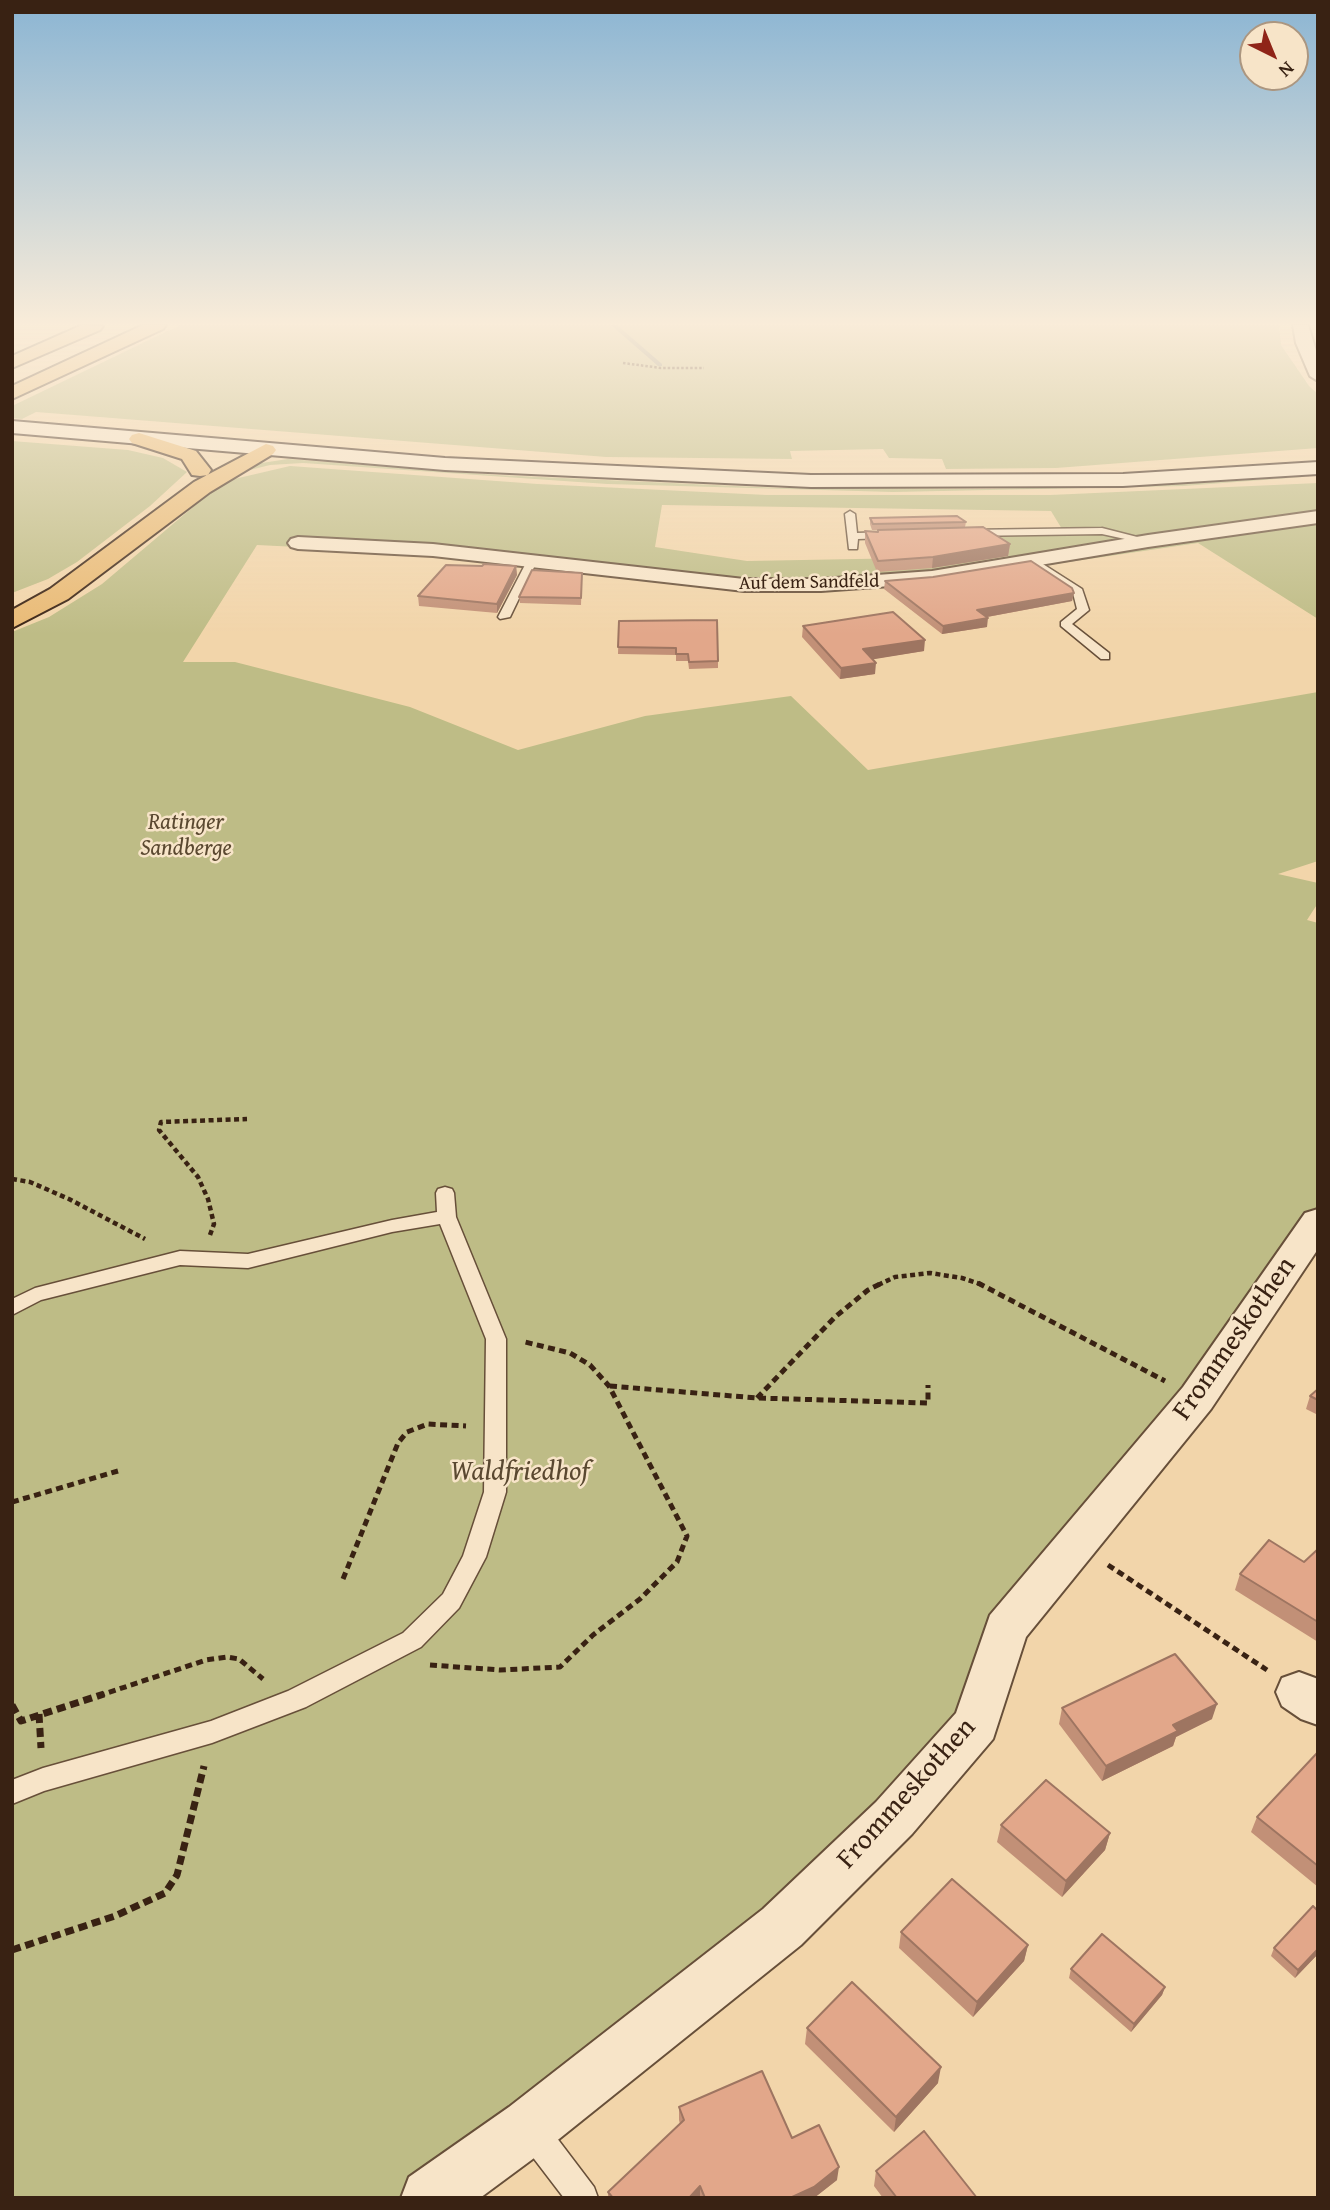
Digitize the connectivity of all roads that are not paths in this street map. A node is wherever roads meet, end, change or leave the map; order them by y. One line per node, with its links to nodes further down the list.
1 (24, 428): 2 (main road)
2 (139, 439): 3 (main road); 7 (highway)
3 (230, 447): 4 (main road); 7 (highway)
4 (266, 450): 8 (main road); 19 (highway)
5 (1318, 459): 8 (main road)
6 (1318, 468): 8 (main road)
7 (200, 470): 17 (highway)
8 (1047, 481)
9 (850, 513): 12 (lane)
10 (1318, 517): 13 (street, Auf dem Sandfeld)
11 (957, 533): 13 (lane)
12 (905, 534)
13 (1148, 541): 16 (street, Auf dem Sandfeld)
14 (298, 543): 15 (street, Auf dem Sandfeld)
15 (532, 561): 16 (street, Auf dem Sandfeld); 18 (lane)
16 (1031, 561): 20 (lane)
17 (12, 597)
18 (504, 617)
19 (12, 620)
20 (1105, 656)
21 (445, 1193): 22 (lane)
22 (447, 1217): 24 (lane); 25 (lane)
23 (1318, 1221): 26 (street, Frommeskothen)
24 (12, 1308)
25 (12, 1792)
26 (529, 2126): 27 (street, Frommeskothen); 28 (lane)
27 (430, 2198)
28 (583, 2198)

